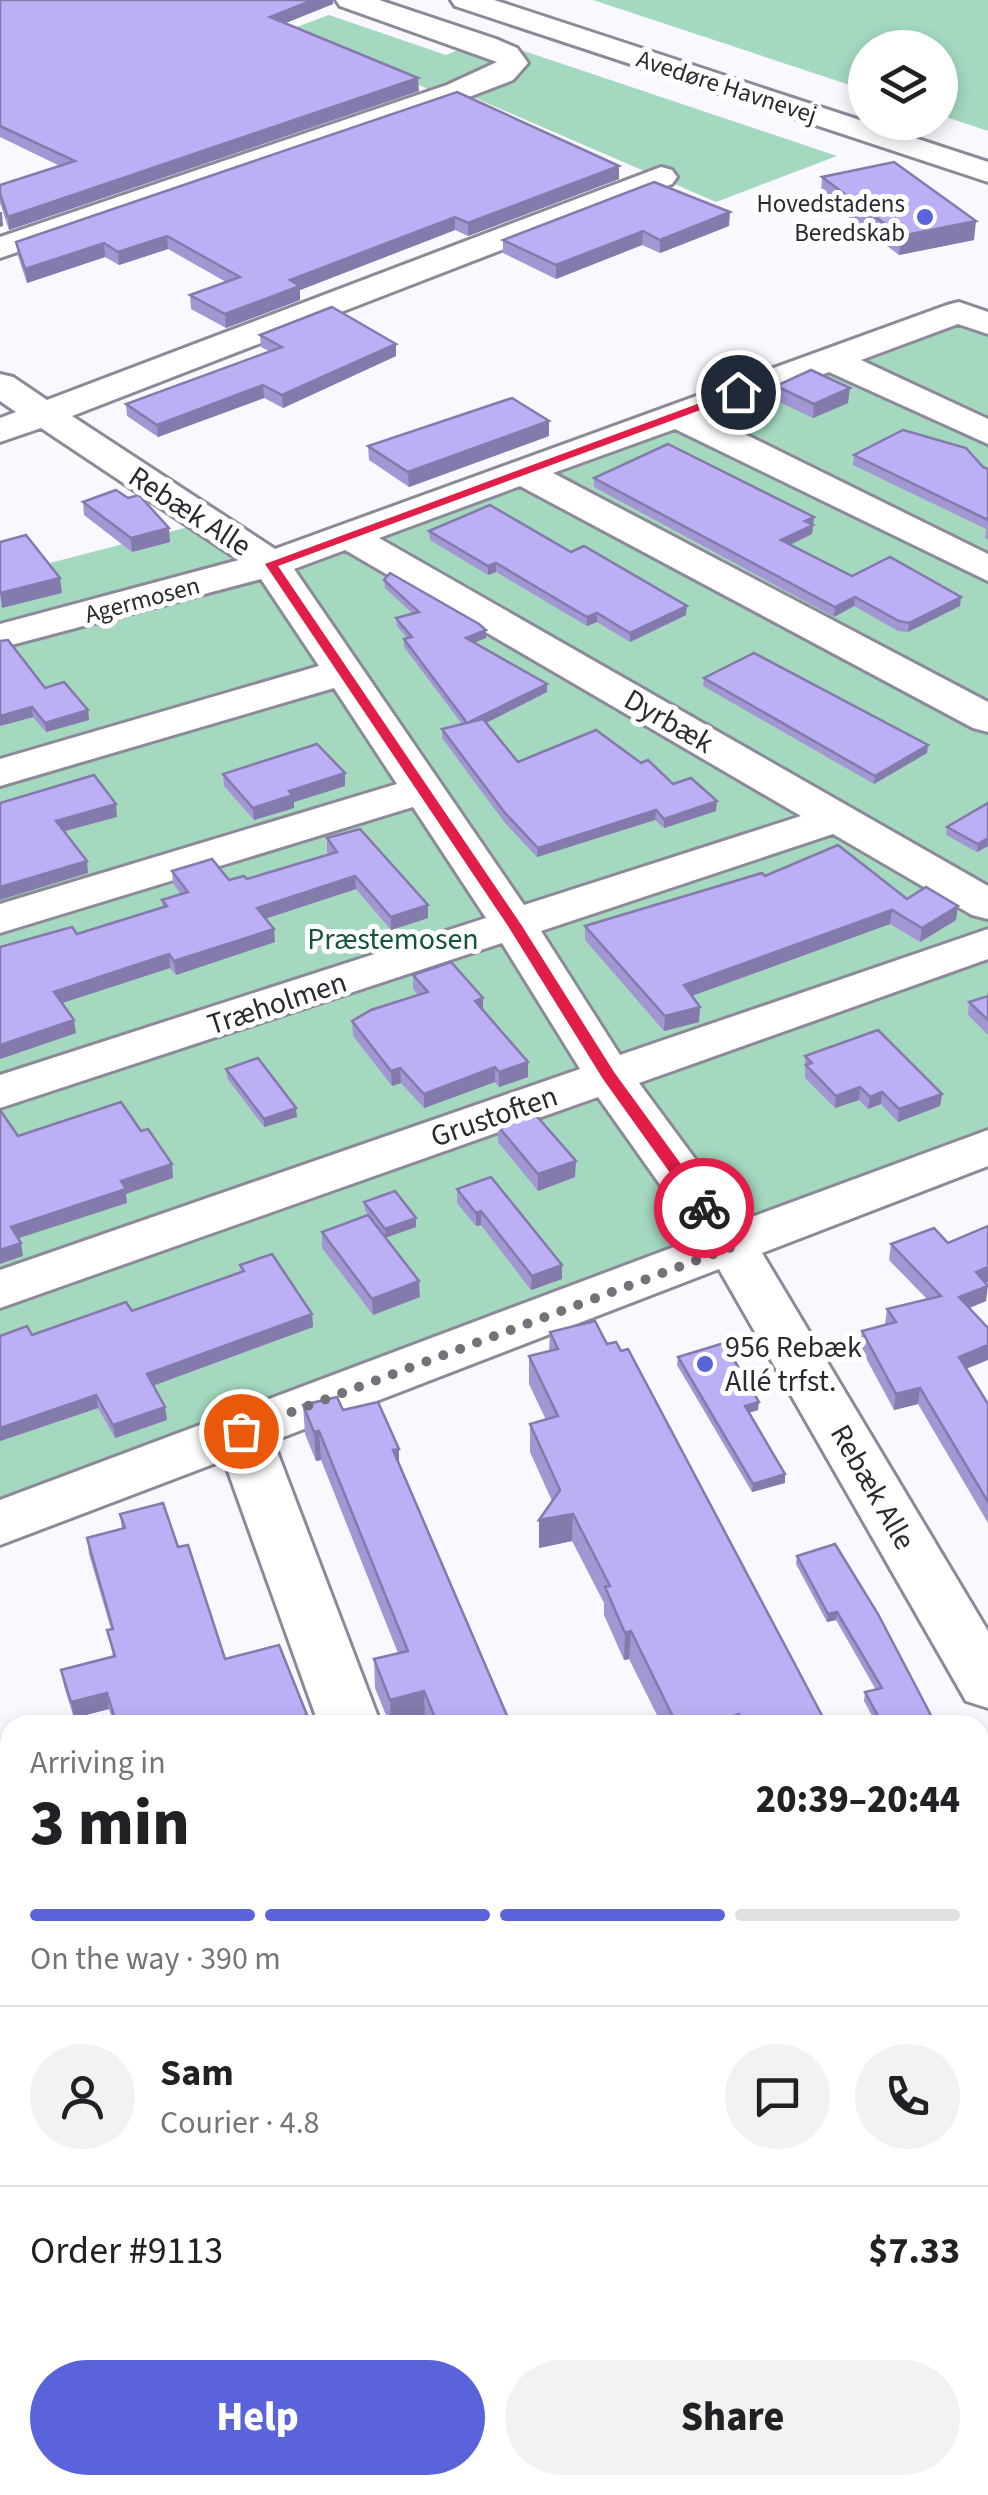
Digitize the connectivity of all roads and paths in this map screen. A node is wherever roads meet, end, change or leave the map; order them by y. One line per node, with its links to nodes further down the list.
1 (350, 0): 9 (street)
2 (465, 0): 7 (street, Avedøre Havnevej)
3 (539, 0): 4 (street, Avedøre Havnevej)
4 (848, 102)
5 (958, 138): 6 (street)
6 (988, 148)
7 (988, 172)
8 (661, 177): 13 (street)
9 (0, 248)
10 (974, 318): 11 (street, Agermosen)
11 (830, 358): 14 (street, Agermosen); 16 (street)
12 (0, 385): 13 (street, Rebæk Alle)
13 (44, 415): 15 (street); 19 (street, Rebæk Alle)
14 (676, 415): 17 (street, Agermosen); 20 (street)
15 (0, 432)
16 (988, 433)
17 (522, 472): 18 (street, Agermosen); 23 (street)
18 (350, 537): 19 (street, Agermosen); 26 (street, Dyrbæk)
19 (271, 564): 21 (street, Agermosen); 22 (street, Rebæk Alle)
20 (988, 569)
21 (0, 636)
22 (345, 672): 24 (street); 25 (street, Rebæk Alle)
23 (988, 720)
24 (0, 773)
25 (424, 790): 28 (street); 29 (street, Rebæk Alle)
26 (838, 818): 27 (street, Dyrbæk); 29 (street, Træholmen)
27 (988, 905)
28 (0, 919)
29 (515, 926): 31 (street, Rebæk Alle); 32 (street, Træholmen)
30 (988, 943): 31 (street, Grustoften)
31 (608, 1075): 34 (street, Rebæk Alle); 35 (street, Grustoften)
32 (0, 1092)
33 (988, 1148): 34 (street)
34 (732, 1247): 36 (street); 38 (street, Rebæk Alle)
35 (0, 1290)
36 (241, 1431): 37 (street); 39 (street)
37 (0, 1523)
38 (988, 1684)
39 (346, 1715)

